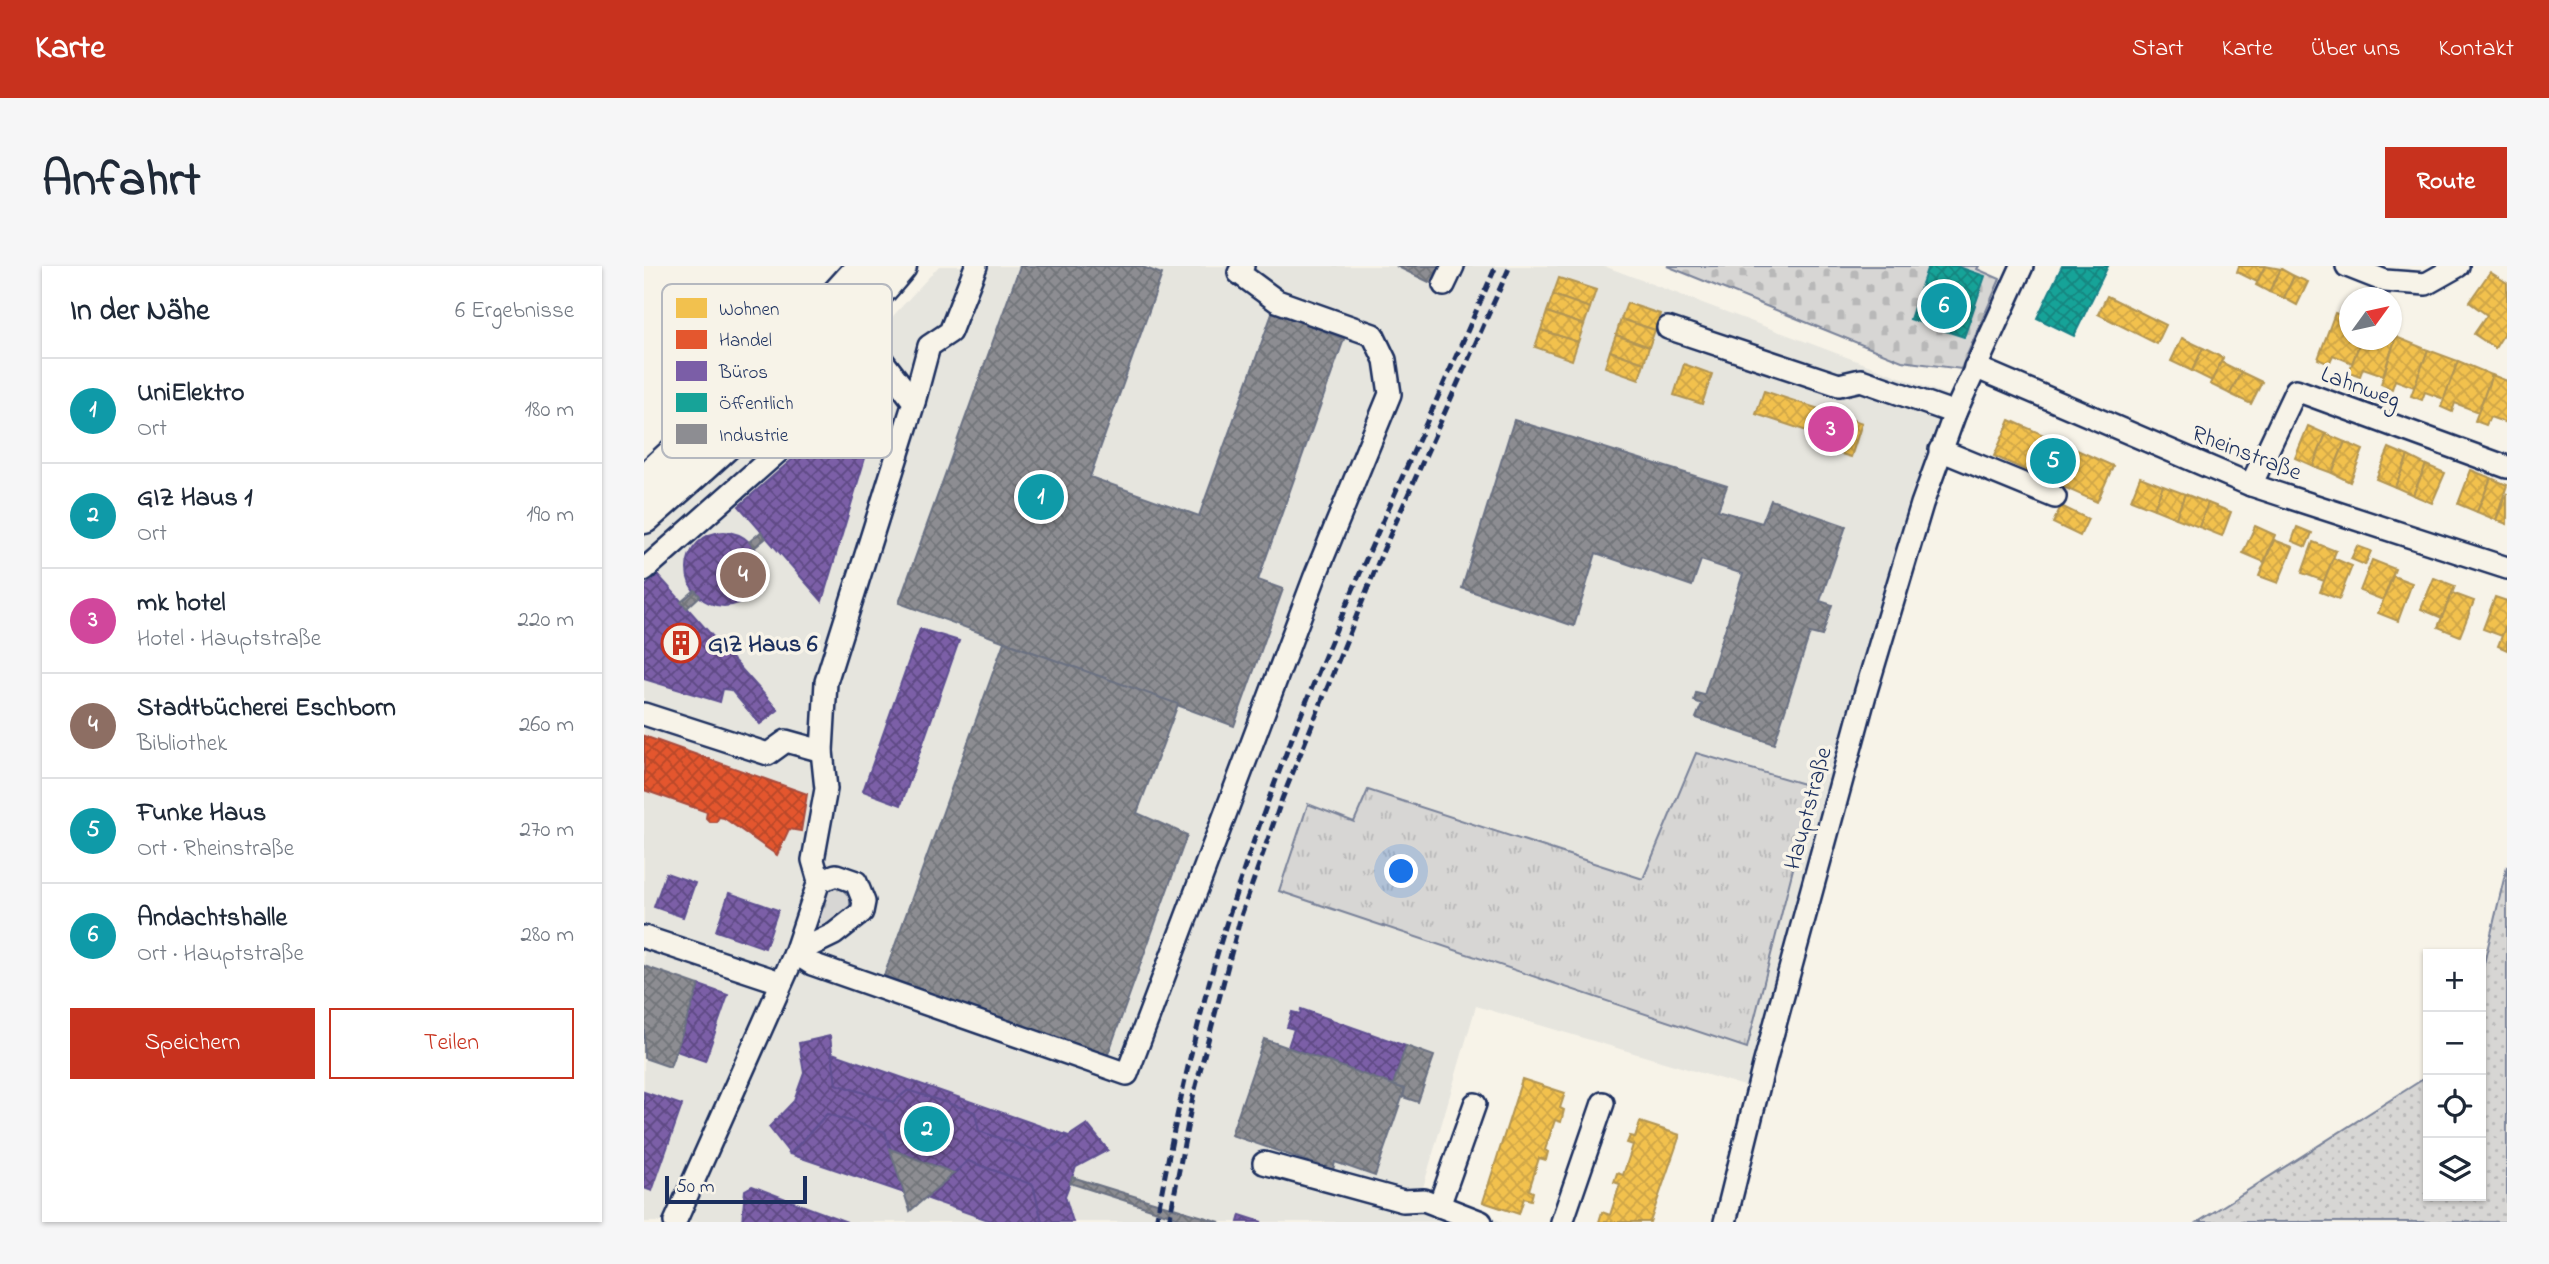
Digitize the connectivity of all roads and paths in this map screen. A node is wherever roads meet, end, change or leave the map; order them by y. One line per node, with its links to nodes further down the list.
1 (864, 266): 8 (highway)
2 (900, 266): 9 (highway)
3 (976, 266): 13 (street)
4 (1242, 266): 30 (street)
5 (2022, 266): 11 (street, Hauptstraße)
6 (2347, 266): 7 (street)
7 (2458, 266)
8 (848, 284)
9 (883, 284)
10 (1668, 328): 14 (street)
11 (1975, 367): 14 (street, Hauptstraße); 21 (street, Rheinstraße)
12 (892, 373): 13 (street)
13 (914, 402): 27 (street)
14 (1955, 412): 15 (street, Hauptstraße)
15 (1940, 450): 22 (street); 39 (street, Hauptstraße)
16 (670, 458): 20 (highway)
17 (711, 458): 23 (highway)
18 (771, 458): 25 (street)
19 (2507, 467): 21 (street, Lahnweg)
20 (644, 482)
21 (2251, 485): 24 (street, Rheinstraße)
22 (2055, 497)
23 (644, 517)
24 (2507, 568)
25 (644, 570)
26 (644, 714): 27 (street)
27 (822, 751): 28 (street)
28 (819, 881): 30 (street); 30 (street)
29 (644, 937): 31 (street)
30 (795, 953): 31 (street)
31 (780, 982): 36 (street)
32 (1603, 1103): 38 (street)
33 (1475, 1104): 35 (street)
34 (1264, 1163): 35 (street)
35 (1432, 1203): 37 (street)
36 (675, 1222)
37 (1481, 1222)
38 (1562, 1222)
39 (1725, 1222)

